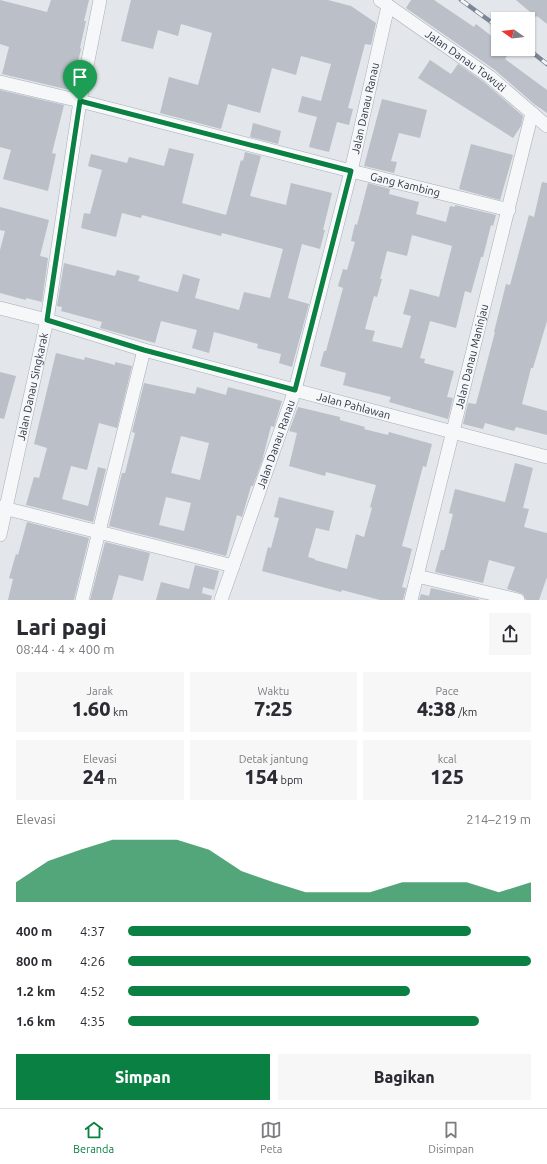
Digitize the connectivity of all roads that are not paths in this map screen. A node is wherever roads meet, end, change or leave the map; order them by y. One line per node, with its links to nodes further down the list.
1 (100, 0): 4 (street, Jalan Danau Singkarak)
2 (384, 3): 5 (street, Jalan Danau Towuti); 7 (street, Jalan Danau Ranau)
3 (0, 82): 4 (street, Gang Kambing)
4 (80, 101): 7 (street, Gang Kambing); 10 (street, Jalan Danau Singkarak)
5 (532, 113): 6 (street, Jalan Danau Towuti); 8 (street, Jalan Danau Maninjau)
6 (547, 126)
7 (351, 171): 8 (street, Gang Kambing); 12 (street, Jalan Danau Ranau)
8 (509, 210): 13 (street, Jalan Danau Maninjau)
9 (0, 308): 10 (street, Jalan Pahlawan)
10 (47, 320): 11 (street, Jalan Pahlawan); 15 (street, Jalan Danau Singkarak)
11 (144, 350): 12 (street, Jalan Pahlawan); 16 (street)
12 (295, 390): 13 (street, Jalan Pahlawan); 18 (street, Jalan Danau Ranau)
13 (454, 432): 14 (street, Jalan Pahlawan); 19 (street, Jalan Danau Maninjau)
14 (547, 457)
15 (3, 508): 16 (street); 17 (street, Jalan Danau Singkarak)
16 (99, 532): 18 (street); 20 (street)
17 (0, 535)
18 (233, 566): 21 (street, Jalan Danau Ranau)
19 (417, 576): 22 (street, Jalan Danau Maninjau); 23 (street)
20 (82, 600)
21 (221, 600)
22 (411, 600)
23 (518, 600)

